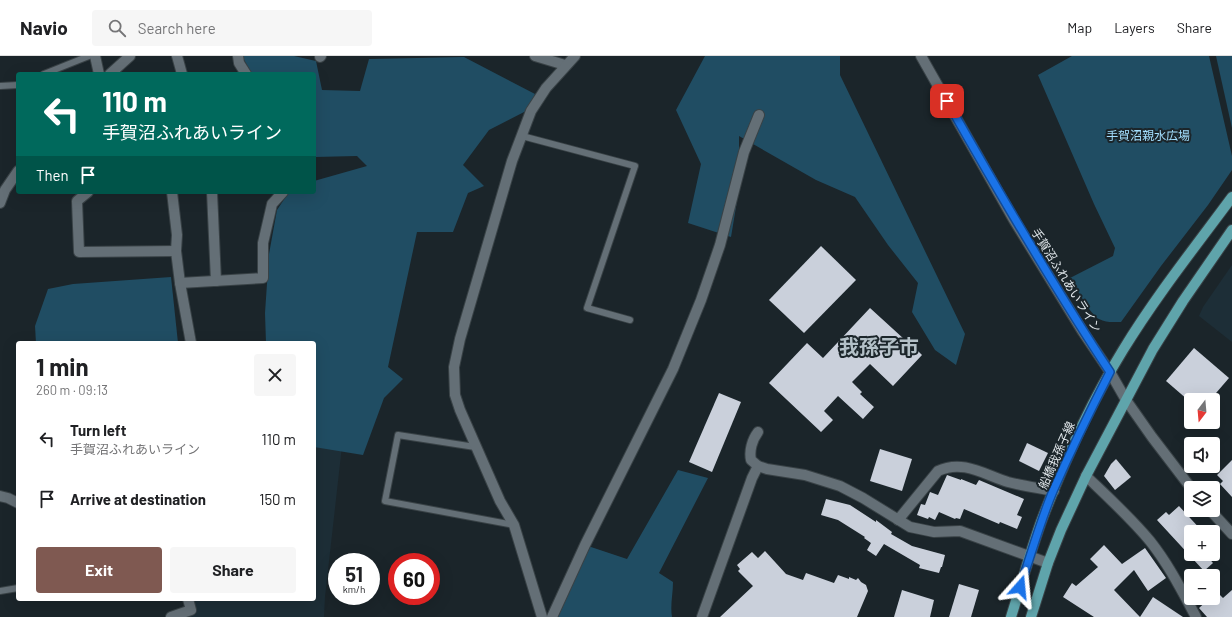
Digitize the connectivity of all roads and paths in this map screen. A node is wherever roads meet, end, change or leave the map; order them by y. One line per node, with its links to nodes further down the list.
1 (89, 56): 10 (lane)
2 (95, 56): 11 (street)
3 (130, 56): 12 (street)
4 (177, 56): 13 (street)
5 (238, 56): 14 (street)
6 (535, 56): 9 (street)
7 (575, 56): 9 (street)
8 (921, 56): 32 (street, 手賀沼ふれあいライン)
9 (565, 65): 18 (street)
10 (49, 72)
11 (99, 72)
12 (112, 72)
13 (181, 72)
14 (245, 72)
15 (16, 85): 16 (lane)
16 (0, 86)
17 (759, 115): 53 (street)
18 (522, 136): 30 (lane); 35 (street)
19 (16, 174): 25 (street)
20 (86, 194): 27 (street)
21 (172, 194): 27 (street)
22 (212, 194): 28 (street)
23 (281, 194): 28 (street)
24 (1232, 197): 32 (main road, 船橋我孫子線)
25 (0, 204)
26 (1232, 230): 33 (main road)
27 (176, 250): 29 (street)
28 (216, 281): 29 (street)
29 (180, 283): 31 (street)
30 (630, 320)
31 (191, 341)
32 (1110, 372): 33 (street, 手賀沼ふれあいライン); 39 (main road, 船橋我孫子線)
33 (1126, 400): 37 (main road); 38 (street, 手賀沼ふれあいライン)
34 (758, 432): 36 (street)
35 (475, 446): 44 (street); 44 (lane)
36 (758, 466): 43 (street); 54 (street)
37 (1086, 476): 47 (main road); 57 (street)
38 (1187, 481)
39 (1054, 491): 43 (street); 46 (main road, 船橋我孫子線)
40 (0, 496): 41 (street)
41 (16, 502)
42 (1216, 517): 45 (street)
43 (898, 520): 46 (street)
44 (514, 525): 52 (street)
45 (1232, 534)
46 (1030, 556): 47 (street); 55 (main road, 船橋我孫子線)
47 (1048, 563): 56 (main road)
48 (16, 588): 49 (lane)
49 (0, 591)
50 (189, 601): 51 (street)
51 (171, 617)
52 (542, 617)
53 (552, 617)
54 (702, 617)
55 (1011, 617)
56 (1031, 617)
57 (1196, 617)

